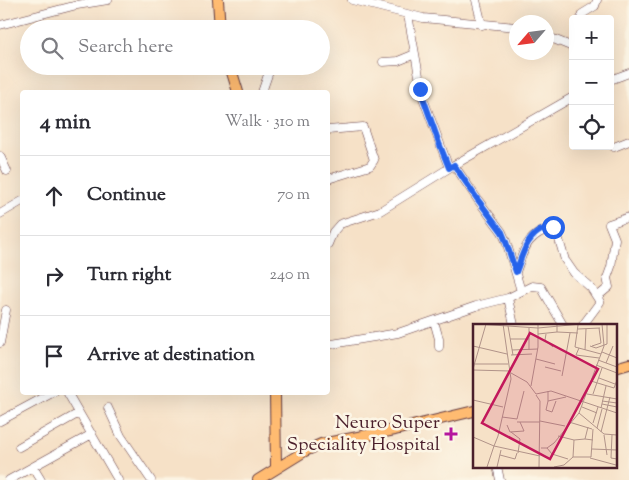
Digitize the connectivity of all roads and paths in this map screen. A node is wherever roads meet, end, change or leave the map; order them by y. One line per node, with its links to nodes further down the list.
1 (108, 0): 6 (street)
2 (218, 0): 10 (main road)
3 (352, 0): 7 (street)
4 (476, 0): 12 (street)
5 (597, 0): 9 (street)
6 (82, 2): 11 (street)
7 (372, 2): 8 (street)
8 (408, 15): 12 (street); 16 (street)
9 (582, 15)
10 (219, 20)
11 (0, 25)
12 (482, 25): 13 (street)
13 (509, 27)
14 (554, 39): 15 (street)
15 (569, 45)
16 (415, 54): 17 (street); 29 (street)
17 (383, 62)
18 (629, 73): 21 (street)
19 (233, 75): 22 (main road)
20 (268, 75): 23 (street)
21 (614, 79)
22 (237, 90)
23 (263, 90)
24 (569, 99): 29 (street)
25 (330, 130): 31 (street)
26 (629, 142): 27 (street)
27 (614, 147)
28 (0, 156): 30 (street)
29 (452, 166): 35 (street); 36 (street)
30 (7, 171)
31 (330, 178)
32 (20, 202): 33 (street)
33 (0, 214)
34 (629, 217): 38 (street)
35 (330, 239)
36 (516, 272): 37 (street); 38 (street)
37 (521, 290): 39 (street); 43 (street)
38 (597, 297): 44 (street)
39 (508, 298): 41 (street); 42 (street)
40 (6, 310): 45 (street)
41 (434, 321): 46 (street); 47 (street)
42 (514, 324)
43 (562, 324)
44 (584, 324)
45 (0, 342)
46 (332, 344)
47 (439, 347)
48 (629, 364): 49 (main road)
49 (616, 368)
50 (48, 395): 56 (street)
51 (69, 395): 55 (street)
52 (275, 395): 60 (main road)
53 (108, 408): 65 (street)
54 (473, 411): 60 (main road)
55 (79, 413): 57 (street); 58 (street)
56 (0, 421)
57 (92, 434): 59 (street); 64 (street)
58 (19, 447)
59 (33, 467): 62 (street); 63 (street)
60 (276, 467): 61 (main road)
61 (262, 479)
62 (9, 480)
63 (41, 480)
64 (118, 480)
65 (151, 480)

